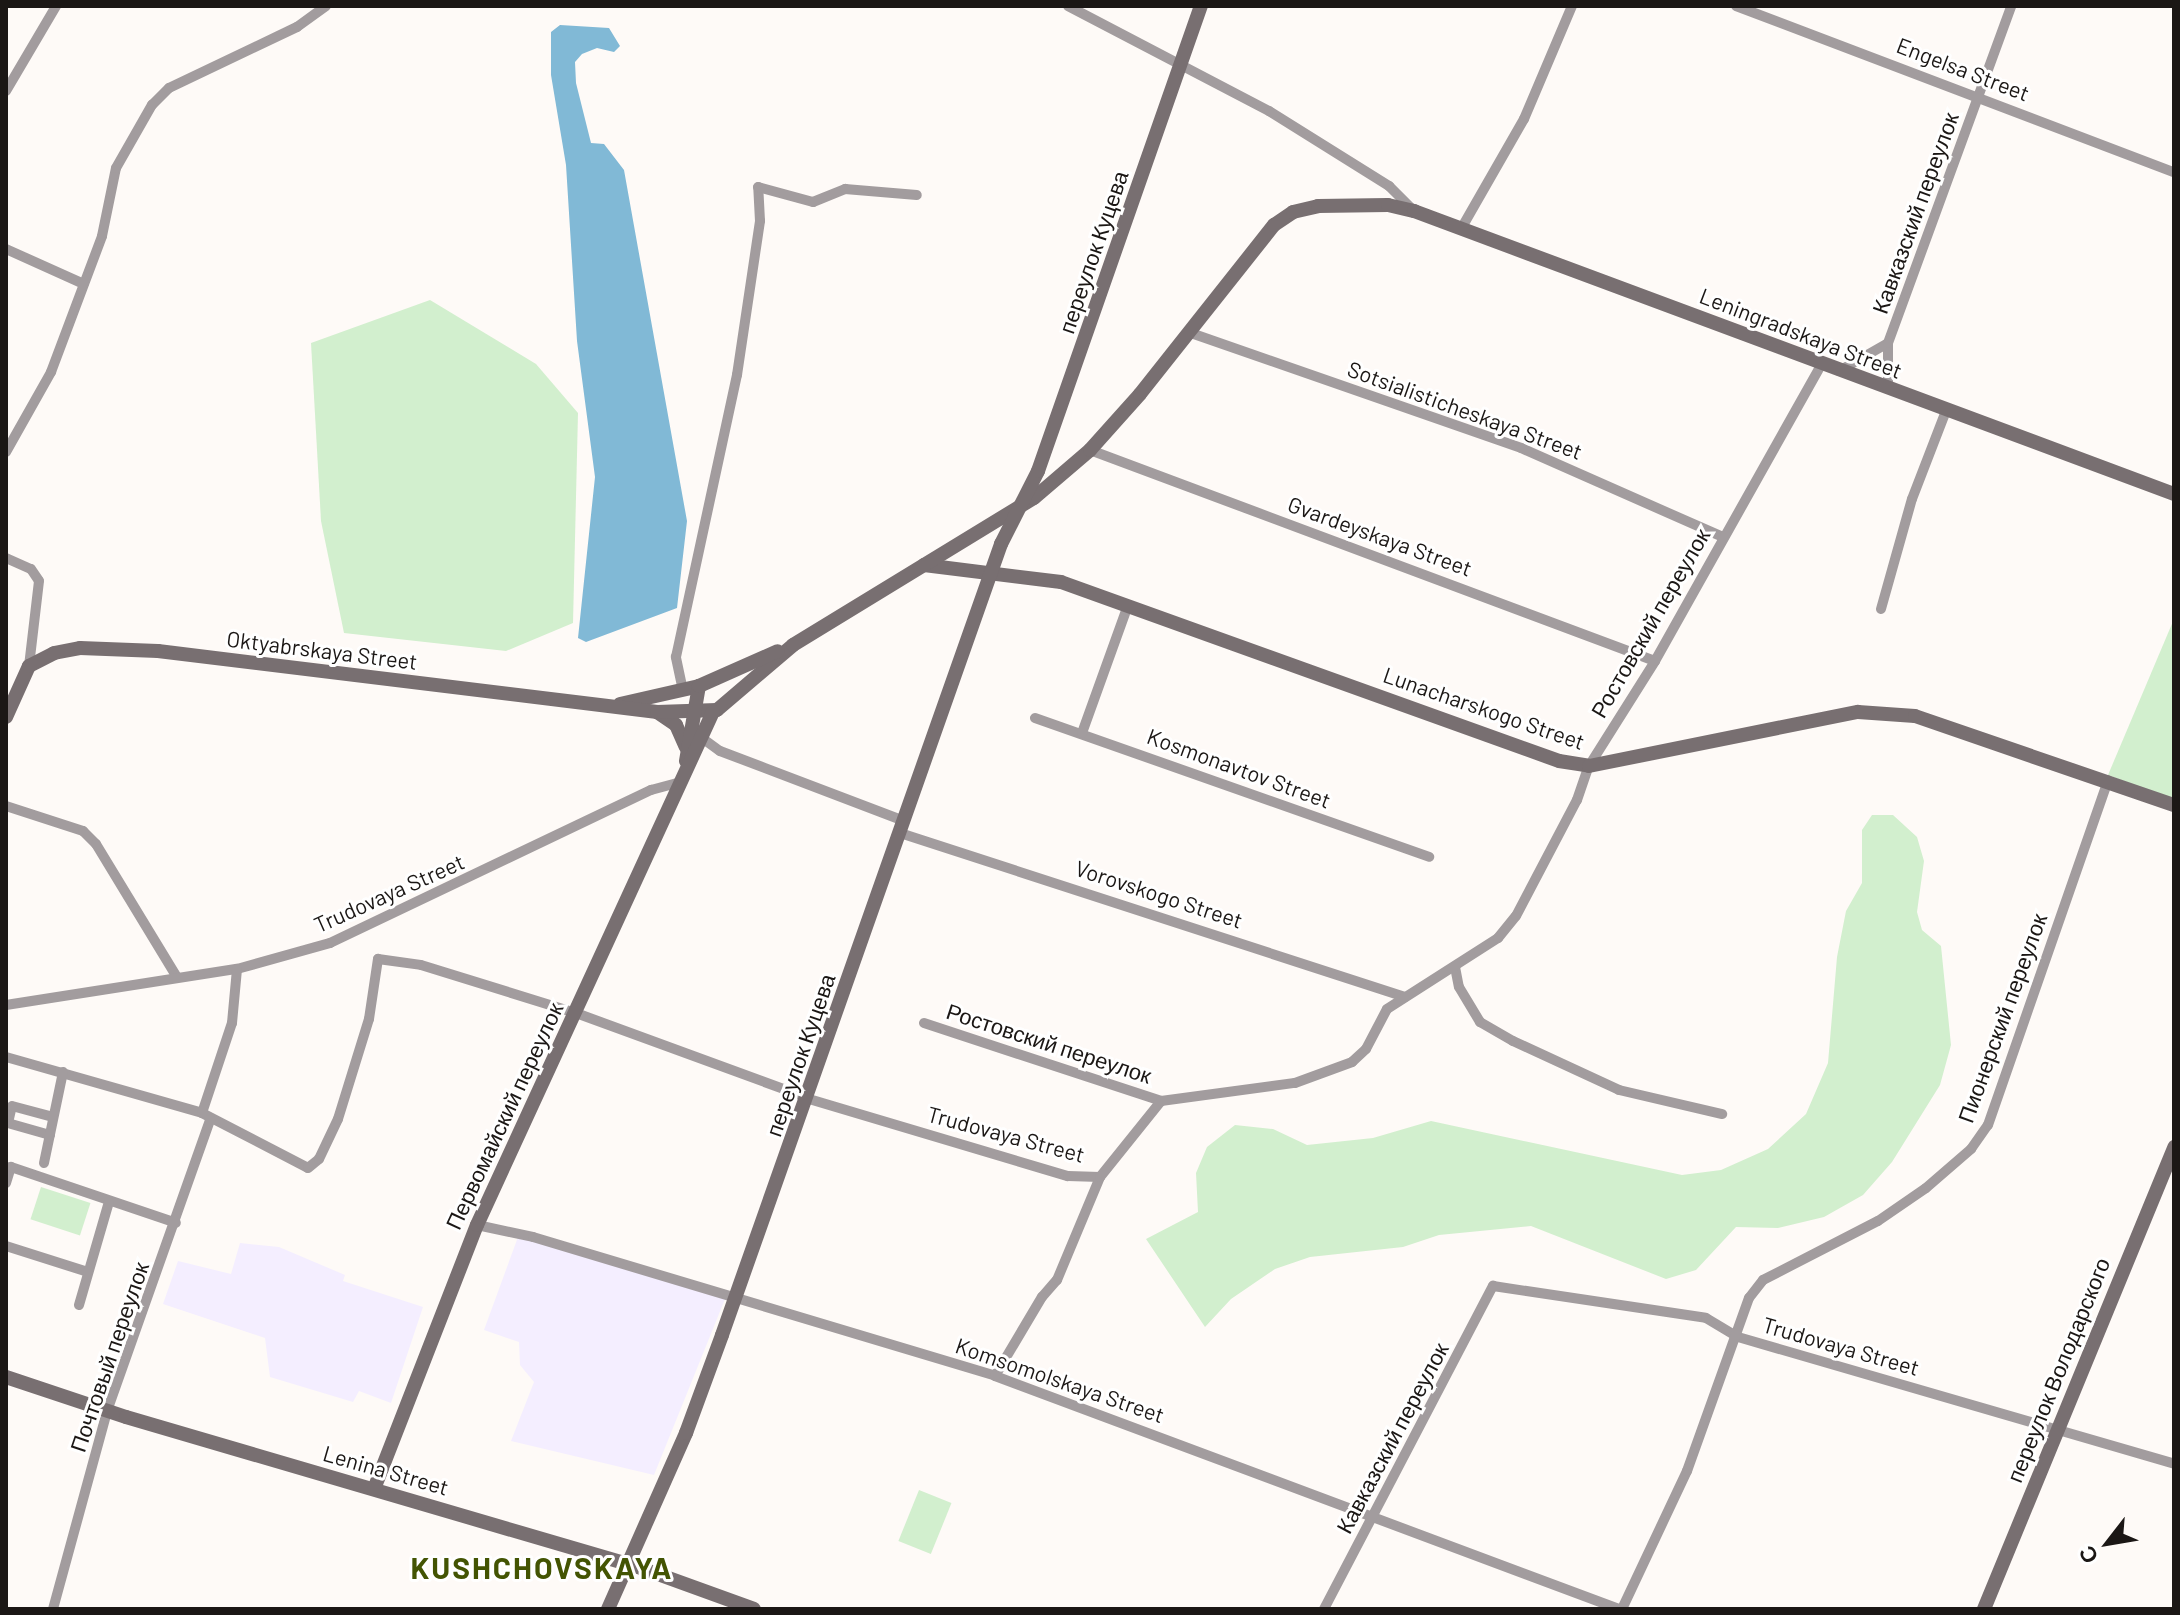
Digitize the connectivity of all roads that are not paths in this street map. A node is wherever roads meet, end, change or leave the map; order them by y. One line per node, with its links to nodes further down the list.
1 (56, 6): 9 (street)
2 (326, 6): 17 (street)
3 (1068, 6): 8 (street, Leningradskaya Street)
4 (1201, 6): 8 (street, переулок Куцева)
5 (1572, 6): 15 (street)
6 (1736, 6): 10 (street, Engelsa Street)
7 (2011, 6): 10 (street, Кавказский переулок)
8 (1182, 64): 14 (street, Leningradskaya Street); 27 (street, переулок Куцева)
9 (6, 91)
10 (1978, 95): 11 (street, Engelsa Street); 19 (street, Кавказский переулок)
11 (2174, 172)
12 (917, 195): 37 (street)
13 (1318, 206): 14 (street, Leningradskaya Street); 18 (street, переулок Куцева)
14 (1414, 211): 15 (street, Leningradskaya Street)
15 (1461, 229): 20 (street, Leningradskaya Street)
16 (6, 249): 17 (street)
17 (84, 284): 25 (street)
18 (1188, 332): 24 (street, переулок Куцева); 28 (street, Sotsialisticheskaya Street)
19 (1888, 343): 21 (street, Кавказский переулок); 22 (street, Кавказский переулок)
20 (1821, 365): 21 (street, Leningradskaya Street); 28 (street, Ростовский переулок)
21 (1839, 371): 22 (street, Leningradskaya Street)
22 (1888, 389): 23 (street, Leningradskaya Street)
23 (1946, 411): 26 (street, Leningradskaya Street); 33 (street)
24 (1090, 450): 27 (street, переулок Куцева); 35 (street, Gvardeyskaya Street)
25 (6, 452)
26 (2174, 494)
27 (1018, 509): 30 (street, Первомайский переулок); 31 (street, переулок Куцева)
28 (1723, 537): 35 (street, Ростовский переулок)
29 (6, 558): 36 (street)
30 (923, 565): 31 (street, Lunacharskogo Street); 34 (street, Первомайский переулок)
31 (994, 571): 32 (street, Lunacharskogo Street); 53 (street, переулок Куцева)
32 (1128, 605): 44 (street); 48 (street, Lunacharskogo Street)
33 (1881, 609)
34 (793, 645): 39 (street, Первомайский переулок); 39 (street, Первомайский переулок)
35 (1655, 661): 48 (street, Ростовский переулок)
36 (29, 666): 38 (street); 40 (street, Oktyabrskaya Street)
37 (682, 686): 39 (street, Oktyabrskaya Street); 40 (street, Oktyabrskaya Street)
38 (10, 701): 42 (street)
39 (704, 701): 41 (street, Oktyabrskaya Street); 45 (street, Первомайский переулок); 46 (street, Первомайский переулок)
40 (612, 707): 41 (street, Oktyabrskaya Street)
41 (657, 712): 46 (street)
42 (6, 717)
43 (1035, 718): 44 (street, Kosmonavtov Street)
44 (1082, 733): 54 (street, Kosmonavtov Street)
45 (702, 738): 47 (street, Первомайский переулок); 53 (street, Vorovskogo Street)
46 (687, 747): 47 (street, Первомайский переулок)
47 (686, 765): 50 (street, Первомайский переулок)
48 (1589, 766): 49 (street, Lunacharskogo Street); 55 (street, Ростовский переулок)
49 (2108, 780): 51 (street, Lunacharskogo Street); 82 (street, Пионерский переулок)
50 (677, 783): 56 (street, Trudovaya Street); 60 (street, Первомайский переулок)
51 (2174, 805)
52 (6, 806): 57 (street)
53 (902, 827): 58 (street, Vorovskogo Street); 64 (street, переулок Куцева)
54 (1429, 857)
55 (1455, 967): 58 (street, Ростовский переулок); 66 (street)
56 (237, 969): 57 (street, Trudovaya Street); 68 (street, Почтовый переулок)
57 (177, 977): 59 (street, Trudovaya Street)
58 (1405, 997): 65 (street, Ростовский переулок)
59 (6, 1005)
60 (576, 1013): 64 (street, Trudovaya Street); 68 (street, Trudovaya Street); 76 (street, Первомайский переулок)
61 (924, 1023): 65 (street, Ростовский переулок)
62 (6, 1057): 63 (street)
63 (63, 1072): 67 (street); 68 (street)
64 (805, 1097): 72 (street, Trudovaya Street); 80 (street, переулок Куцева)
65 (1161, 1101): 72 (street, Ростовский переулок)
66 (1722, 1114)
67 (53, 1117): 69 (street); 69 (street)
68 (206, 1117): 75 (street, Почтовый переулок)
69 (50, 1135): 71 (street)
70 (2174, 1147): 86 (street, переулок Володарского)
71 (44, 1163)
72 (1100, 1177): 83 (street, Ростовский переулок)
73 (6, 1183): 74 (street)
74 (109, 1202): 75 (street); 78 (street)
75 (176, 1223): 85 (street, Почтовый переулок)
76 (477, 1225): 80 (street, Komsomolskaya Street); 88 (street, Первомайский переулок)
77 (6, 1246): 78 (street)
78 (88, 1272): 81 (street)
79 (1493, 1286): 82 (street, Trudovaya Street); 89 (street, Кавказский переулок)
80 (735, 1297): 83 (street, Komsomolskaya Street); 90 (street, переулок Куцева)
81 (79, 1305)
82 (1738, 1337): 86 (street, Trudovaya Street); 95 (street, Пионерский переулок)
83 (995, 1376): 89 (street, Komsomolskaya Street)
84 (6, 1377): 85 (street, Lenina Street)
85 (107, 1411): 88 (street, Lenina Street); 91 (street, Почтовый переулок)
86 (2058, 1430): 87 (street, Trudovaya Street); 96 (street, переулок Володарского)
87 (2174, 1464)
88 (374, 1489): 90 (street, Lenina Street)
89 (1374, 1514): 94 (street, Кавказский переулок); 95 (street, Komsomolskaya Street)
90 (624, 1564): 92 (street, переулок Куцева); 93 (street, Lenina Street)
91 (53, 1609)
92 (608, 1609)
93 (754, 1609)
94 (1324, 1609)
95 (1620, 1609)
96 (1984, 1609)

